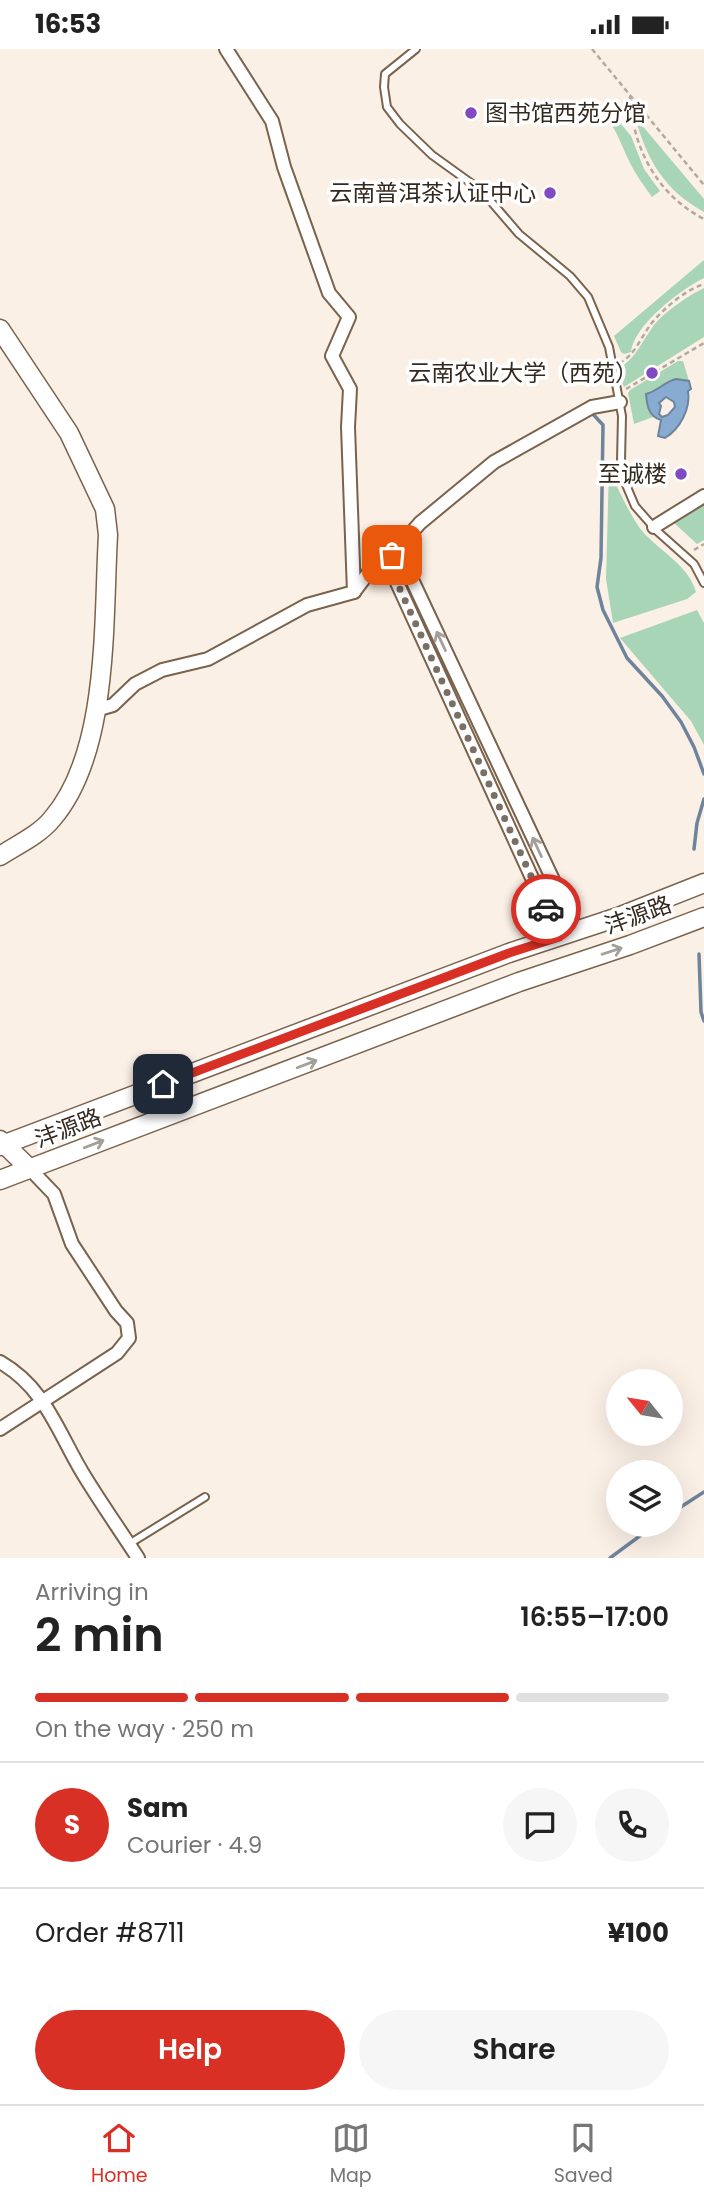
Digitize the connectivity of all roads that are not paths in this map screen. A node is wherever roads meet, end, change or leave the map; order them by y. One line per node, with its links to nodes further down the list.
1 (226, 49): 9 (street)
2 (416, 49): 4 (lane)
3 (0, 329): 10 (main road)
4 (619, 398): 6 (lane); 7 (street)
5 (704, 496): 6 (street)
6 (654, 527): 8 (lane)
7 (392, 555): 9 (street); 14 (street); 14 (street, one-way to 7)
8 (704, 583)
9 (354, 592): 10 (street)
10 (96, 710): 11 (main road)
11 (0, 856)
12 (704, 883): 14 (main road, 沣源路)
13 (704, 916): 16 (main road, 沣源路, one-way to 13)
14 (568, 934): 15 (main road, 沣源路); 16 (main road)
15 (509, 953): 17 (main road); 18 (main road, 沣源路)
16 (578, 963): 17 (main road, 沣源路)
17 (519, 982): 19 (main road, 沣源路, one-way to 17)
18 (2, 1143): 19 (main road)
19 (30, 1169): 20 (main road, 沣源路); 22 (street)
20 (0, 1180)
21 (0, 1362): 22 (street)
22 (43, 1401): 23 (street); 25 (street)
23 (0, 1429)
24 (205, 1497): 25 (lane)
25 (129, 1544): 26 (street)
26 (138, 1558)

